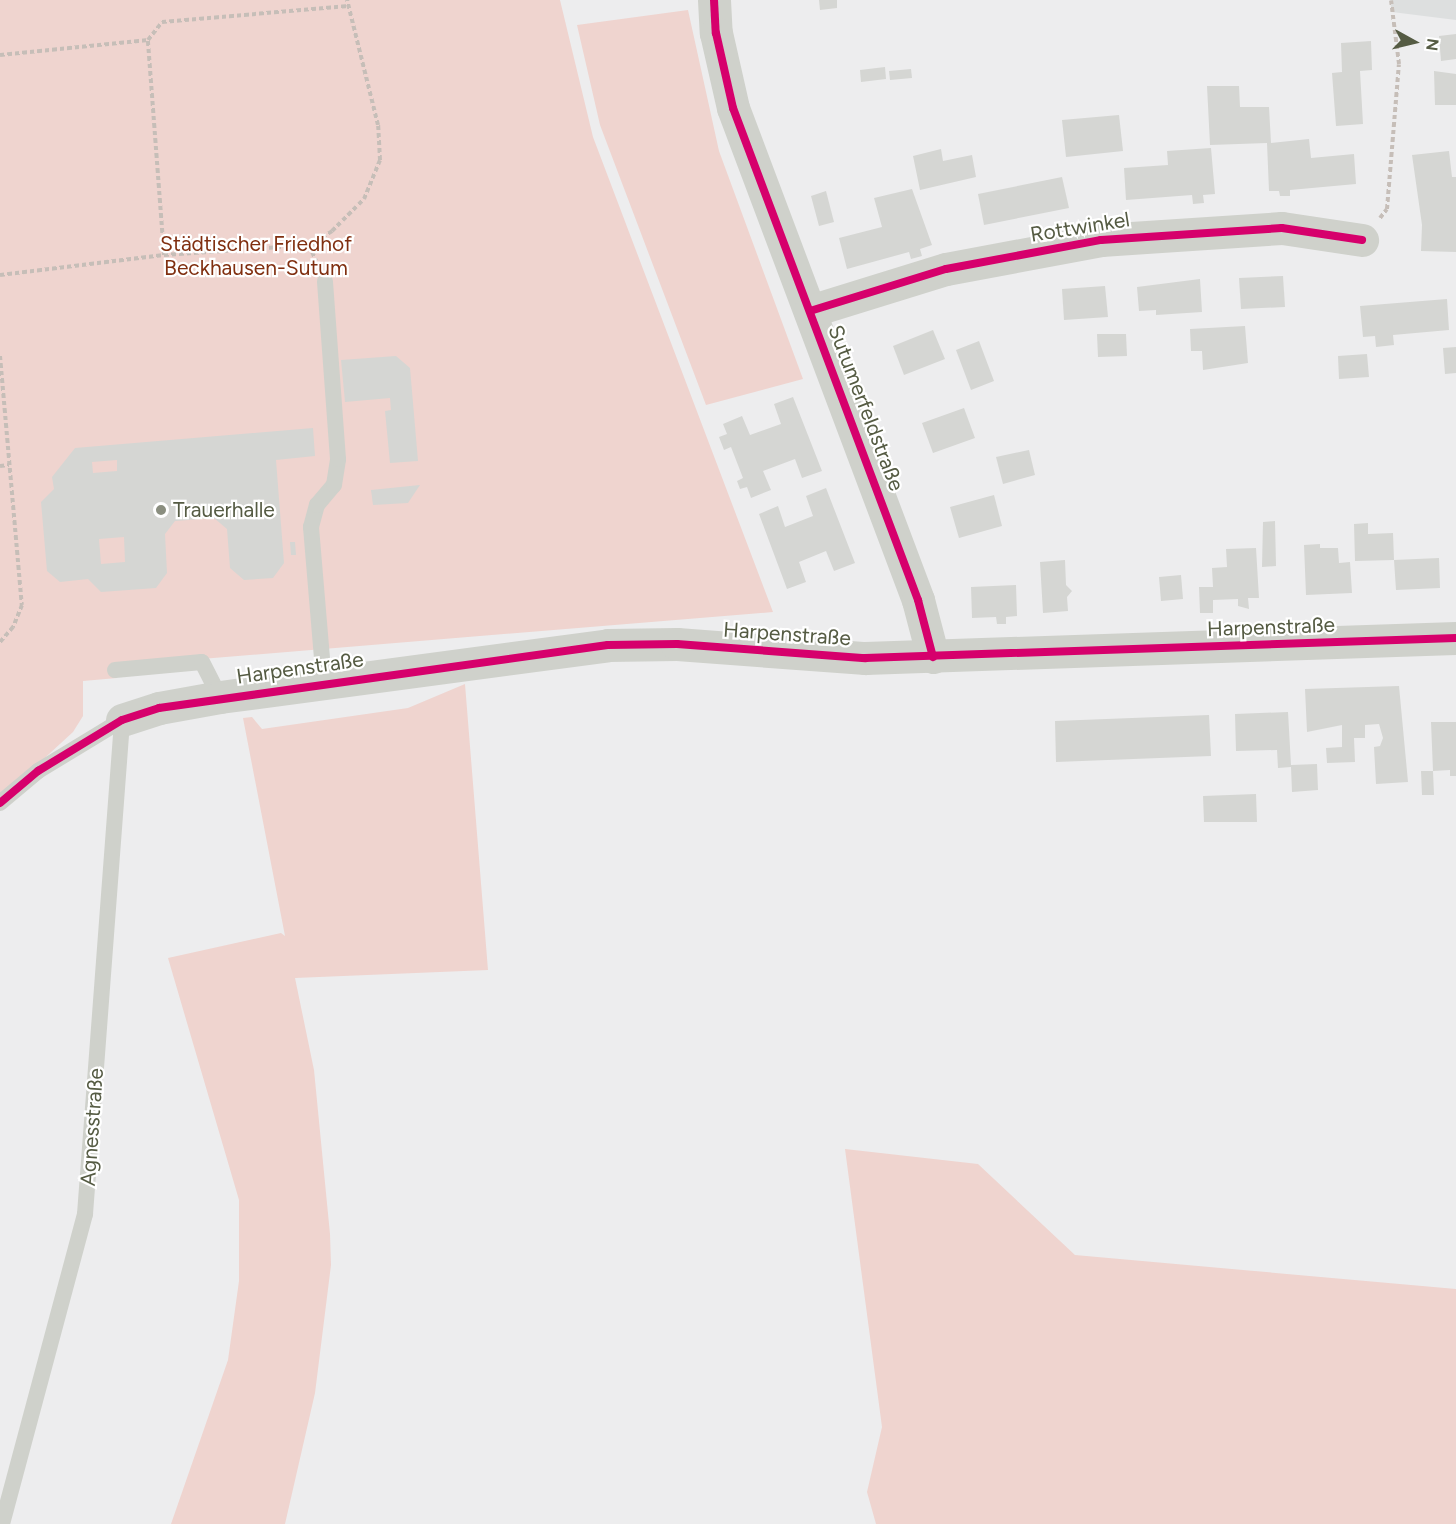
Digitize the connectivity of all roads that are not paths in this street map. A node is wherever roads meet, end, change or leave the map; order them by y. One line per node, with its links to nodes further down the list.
1 (714, 0): 4 (street, Sutumerfeldstraße)
2 (1362, 240): 4 (street, Rottwinkel)
3 (325, 281): 8 (lane)
4 (810, 311): 6 (street, Sutumerfeldstraße)
5 (1456, 638): 6 (street, Harpenstraße)
6 (933, 657): 8 (street, Harpenstraße)
7 (115, 670): 9 (lane)
8 (324, 682): 9 (street, Harpenstraße)
9 (220, 697): 10 (street, Harpenstraße)
10 (122, 720): 11 (lane); 12 (lane, Agnesstraße)
11 (0, 802)
12 (2, 1524)

